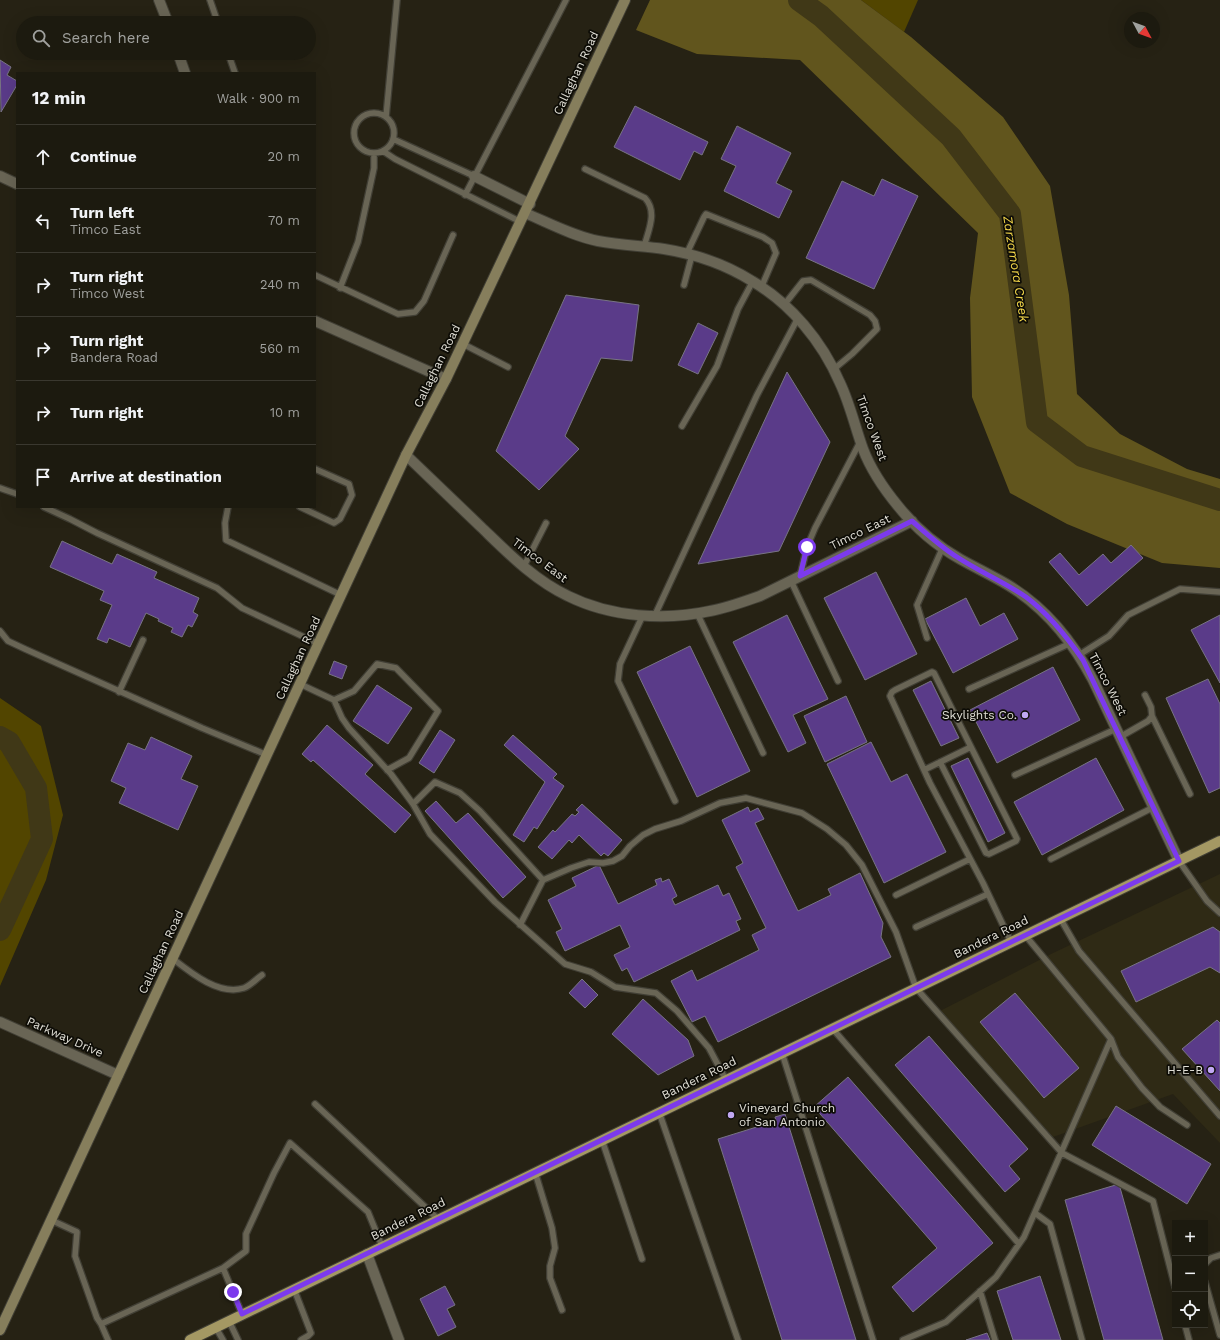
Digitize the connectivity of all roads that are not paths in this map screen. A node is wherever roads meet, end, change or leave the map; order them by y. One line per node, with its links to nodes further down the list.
1 (160, 0): 6 (street)
2 (210, 0): 7 (lane)
3 (397, 0): 12 (lane)
4 (566, 0): 18 (lane)
5 (625, 0): 21 (main road, Callaghan Road)
6 (166, 16)
7 (216, 16)
8 (180, 60): 10 (street)
9 (230, 60): 11 (lane)
10 (185, 72)
11 (235, 72)
12 (386, 117): 13 (lane); 15 (lane)
13 (393, 139): 14 (lane); 18 (lane)
14 (383, 150): 15 (lane); 20 (lane)
15 (374, 153): 29 (lane)
16 (584, 169): 24 (lane)
17 (0, 176): 19 (street)
18 (474, 176): 20 (lane); 21 (street, Timco West)
19 (16, 184)
20 (465, 195): 22 (lane)
21 (528, 208): 22 (main road, Callaghan Road); 24 (street, Timco West)
22 (520, 222): 33 (main road, Callaghan Road)
23 (453, 235): 29 (lane)
24 (644, 247): 25 (street, Timco West)
25 (690, 254): 27 (street, Timco West); 27 (lane); 28 (lane)
26 (316, 276): 29 (lane)
27 (757, 284): 30 (street, Timco West); 37 (lane)
28 (684, 285)
29 (340, 288)
30 (784, 305): 31 (street, Timco West); 35 (lane)
31 (798, 318): 35 (street, Timco West); 55 (lane)
32 (316, 321): 36 (street)
33 (463, 344): 34 (lane); 36 (main road, Callaghan Road)
34 (508, 367)
35 (834, 369): 38 (street, Timco West)
36 (446, 379): 39 (main road, Callaghan Road)
37 (682, 426)
38 (861, 442): 46 (street, Timco West); 50 (lane)
39 (406, 455): 49 (street, Timco East); 52 (main road, Callaghan Road)
40 (316, 469): 45 (lane)
41 (0, 488): 42 (lane)
42 (16, 494)
43 (46, 508): 60 (lane)
44 (228, 508): 52 (lane)
45 (302, 508)
46 (912, 521): 48 (street, Timco West); 50 (street, Timco East)
47 (546, 523): 49 (lane)
48 (943, 547): 57 (lane); 59 (street, Timco West)
49 (524, 566): 54 (street, Timco East)
50 (795, 578): 53 (street, Timco East); 62 (lane)
51 (1220, 592): 61 (lane)
52 (342, 594): 60 (main road, Callaghan Road)
53 (697, 613): 55 (street, Timco East); 71 (lane)
54 (643, 615): 55 (street, Timco East); 78 (lane)
55 (655, 615)
56 (0, 631): 65 (lane)
57 (927, 638)
58 (143, 640): 65 (lane)
59 (1071, 642): 61 (street, Timco West); 64 (lane)
60 (319, 644): 63 (main road, Callaghan Road)
61 (1080, 656): 69 (street, Timco West)
62 (838, 681)
63 (300, 684): 67 (lane); 72 (main road, Callaghan Road)
64 (969, 689)
65 (119, 692): 72 (lane)
66 (1145, 695): 68 (lane)
67 (334, 700): 74 (lane); 74 (lane)
68 (1152, 716): 69 (lane); 77 (lane)
69 (1118, 733): 76 (lane); 80 (street, Timco West)
70 (971, 747): 73 (lane); 73 (lane); 75 (lane)
71 (763, 753)
72 (267, 755): 94 (main road, Callaghan Road)
73 (940, 762): 75 (lane)
74 (387, 770): 79 (lane)
75 (924, 770): 82 (lane)
76 (1015, 775)
77 (1190, 794)
78 (675, 801)
79 (413, 804): 85 (lane); 90 (lane)
80 (1154, 807): 83 (lane); 84 (street, Timco West)
81 (1220, 841): 84 (main road, Bandera Road)
82 (970, 859): 86 (lane); 87 (lane)
83 (1051, 859)
84 (1179, 861): 88 (lane); 89 (main road, Bandera Road)
85 (543, 880): 90 (lane); 96 (lane)
86 (988, 894): 91 (lane); 93 (lane)
87 (896, 895)
88 (1220, 913)
89 (1060, 918): 92 (main road, Bandera Road); 105 (lane)
90 (520, 924): 102 (lane)
91 (916, 927)
92 (1025, 935): 93 (main road, Bandera Road); 99 (lane)
93 (1011, 942): 96 (main road, Bandera Road)
94 (172, 958): 95 (lane); 101 (main road, Callaghan Road)
95 (262, 975)
96 (916, 988): 98 (main road, Bandera Road); 108 (lane)
97 (0, 1022): 101 (street, Parkway Drive)
98 (832, 1028): 100 (main road, Bandera Road); 113 (lane)
99 (1111, 1039): 106 (lane); 108 (lane)
100 (782, 1053): 102 (main road, Bandera Road); 139 (lane)
101 (118, 1075): 112 (main road, Callaghan Road)
102 (726, 1080): 104 (main road, Bandera Road)
103 (315, 1104): 111 (lane)
104 (659, 1112): 107 (main road, Bandera Road); 138 (lane)
105 (1220, 1116)
106 (1187, 1125)
107 (602, 1140): 109 (main road, Bandera Road); 117 (lane)
108 (1062, 1153): 110 (lane); 120 (lane)
109 (535, 1172): 111 (main road, Bandera Road); 124 (lane)
110 (1034, 1213): 113 (lane); 142 (lane)
111 (438, 1219): 114 (main road, Bandera Road)
112 (51, 1220): 127 (lane); 130 (main road, Callaghan Road)
113 (1019, 1244): 122 (lane)
114 (382, 1246): 115 (main road, Bandera Road); 119 (lane)
115 (367, 1254): 121 (main road, Bandera Road); 137 (street)
116 (1220, 1255): 118 (lane)
117 (642, 1258)
118 (1208, 1261)
119 (223, 1268): 125 (lane); 127 (lane)
120 (1172, 1275)
121 (294, 1289): 125 (main road, Bandera Road); 136 (lane)
122 (980, 1291): 140 (lane); 141 (lane)
123 (1208, 1292): 131 (lane)
124 (562, 1310)
125 (242, 1314): 126 (main road, Bandera Road)
126 (228, 1321): 128 (main road, Bandera Road); 135 (lane)
127 (101, 1324): 132 (lane)
128 (216, 1328): 133 (main road, Bandera Road); 134 (lane)
129 (1186, 1328): 143 (lane)
130 (0, 1330)
131 (1220, 1335)
132 (108, 1340)
133 (190, 1340)
134 (223, 1340)
135 (238, 1340)
136 (301, 1340)
137 (399, 1340)
138 (738, 1340)
139 (873, 1340)
140 (903, 1340)
141 (995, 1340)
142 (1082, 1340)
143 (1189, 1340)

